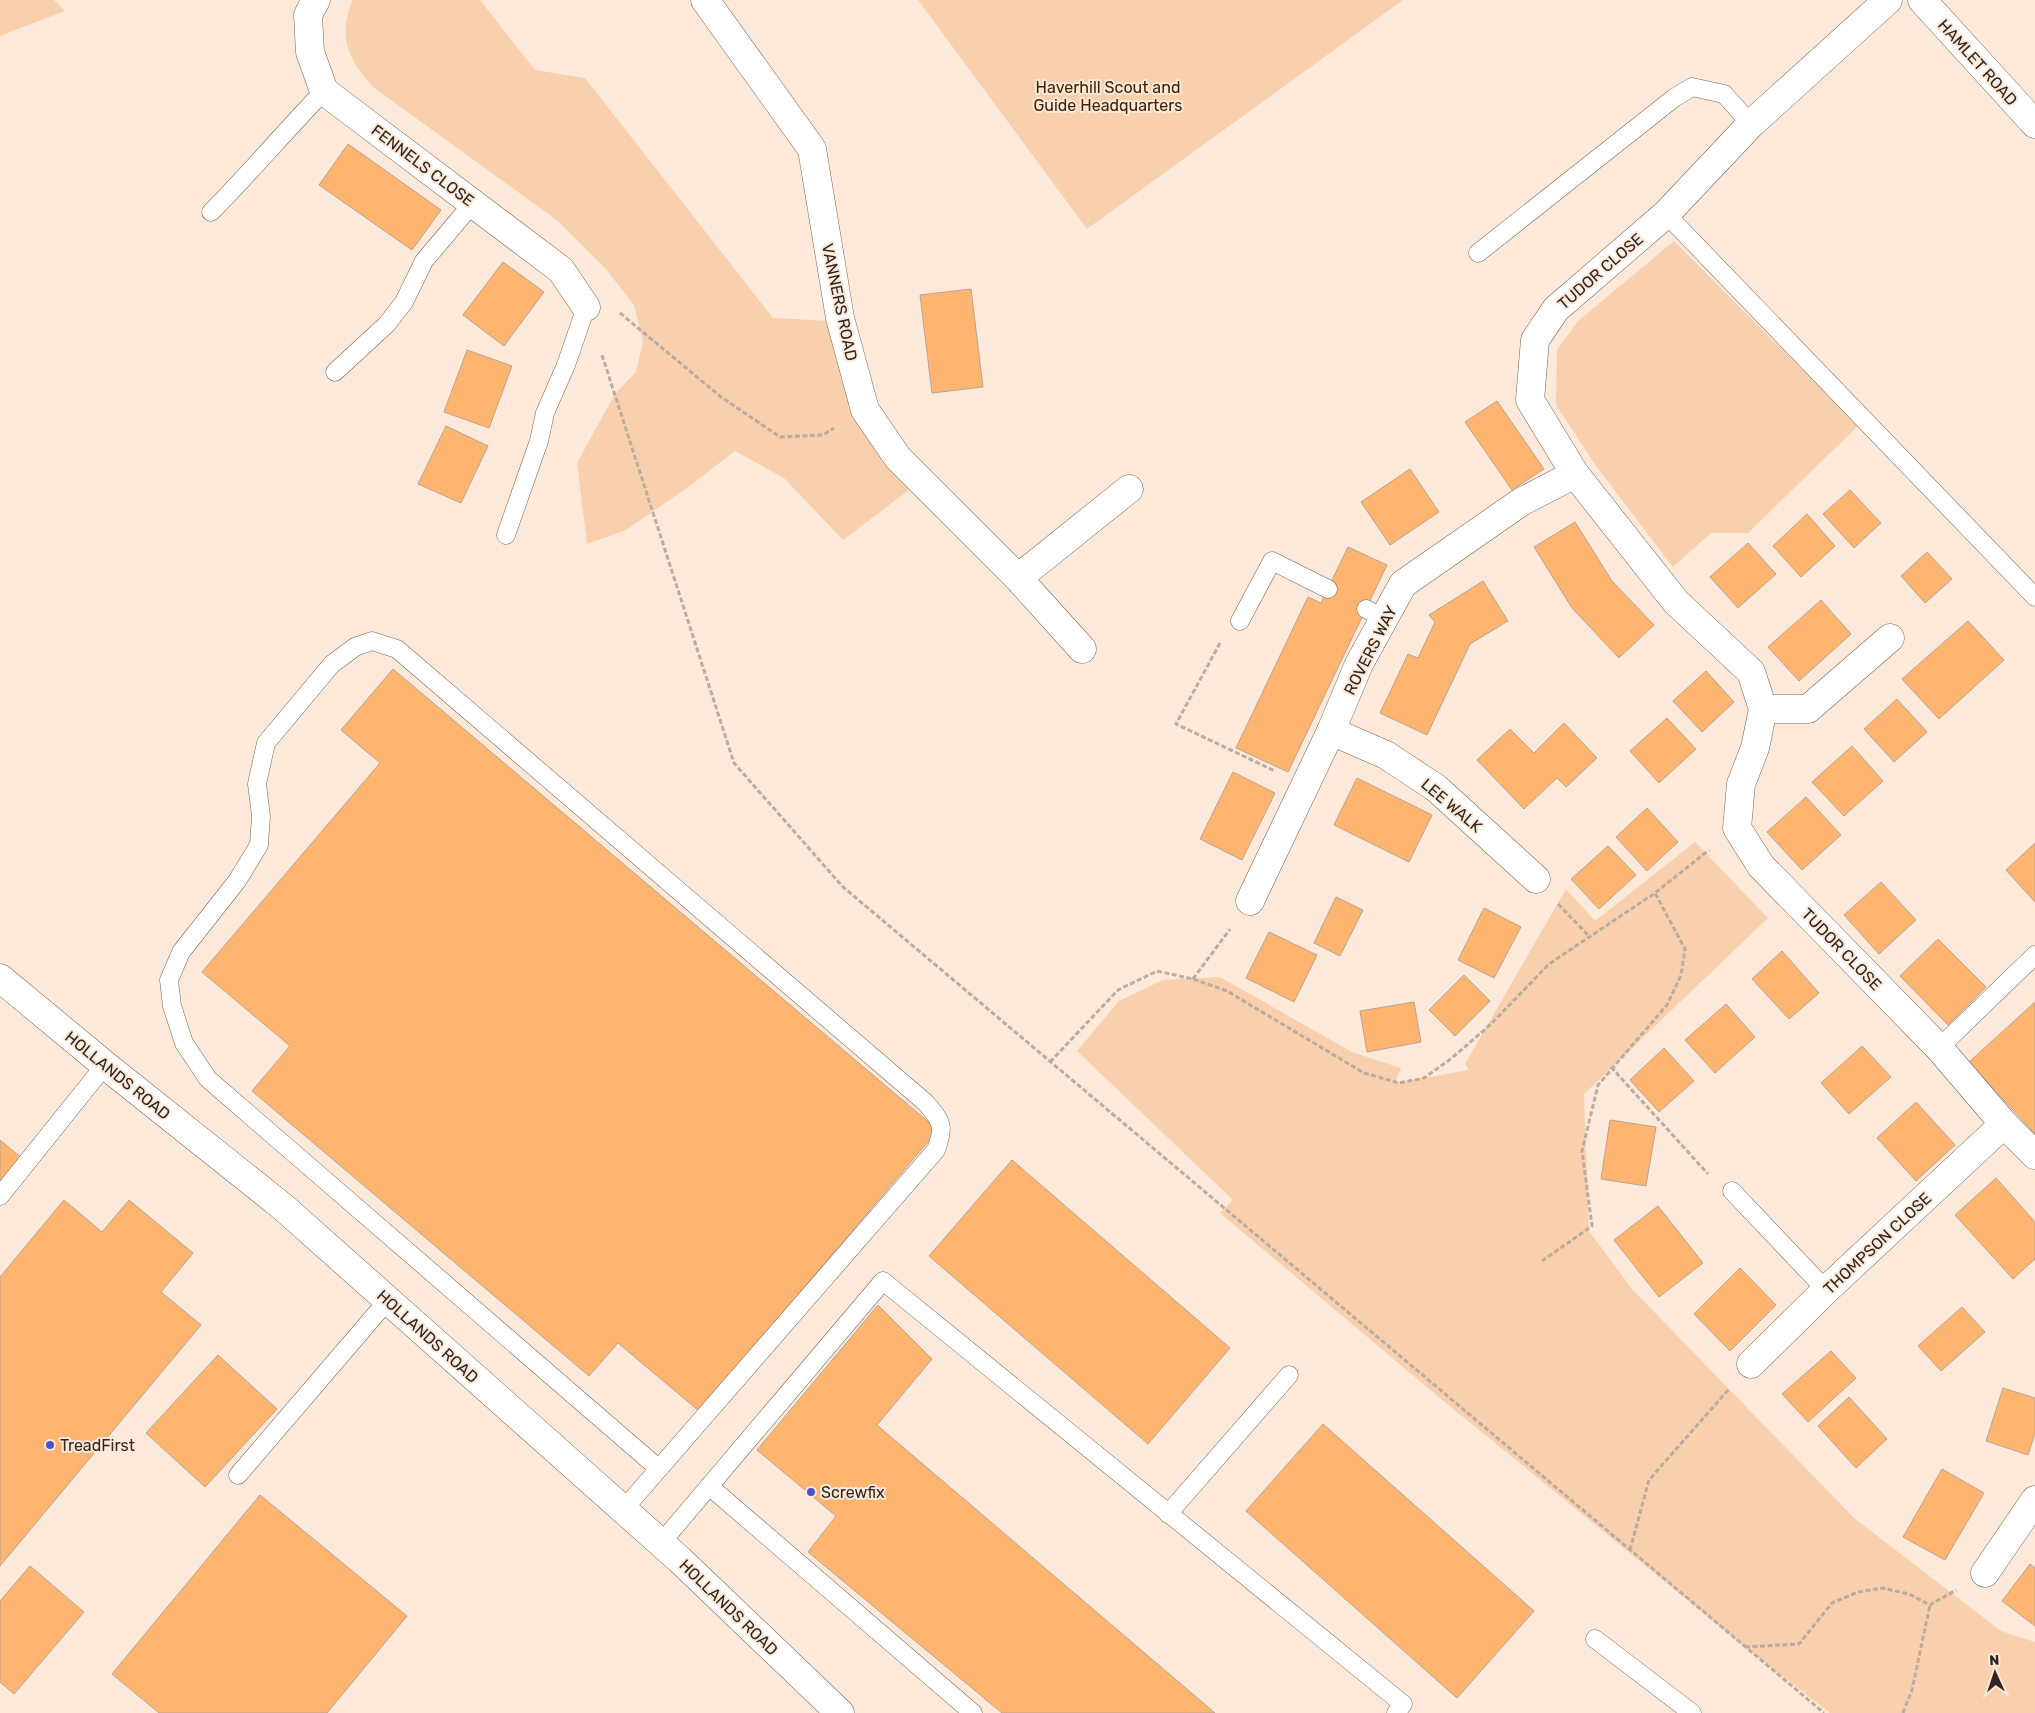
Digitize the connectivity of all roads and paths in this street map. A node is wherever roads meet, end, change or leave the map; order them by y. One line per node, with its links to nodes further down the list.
1 (316, 0): 5 (street)
2 (705, 0): 15 (street, VANNERS ROAD)
3 (1888, 0): 6 (street, TUDOR CLOSE)
4 (1922, 0): 7 (street, HAMLET ROAD)
5 (324, 91): 8 (street, FENNELS CLOSE); 9 (lane)
6 (1751, 124): 10 (street, TUDOR CLOSE); 11 (lane)
7 (2035, 124)
8 (473, 202): 12 (street, FENNELS CLOSE); 14 (lane)
9 (211, 212)
10 (1666, 214): 16 (street, TUDOR CLOSE); 21 (lane)
11 (1478, 254)
12 (586, 307): 18 (lane); 37 (path)
13 (614, 308): 15 (path)
14 (335, 372)
15 (865, 410): 19 (street, VANNERS ROAD)
16 (1575, 474): 25 (street, TUDOR CLOSE); 26 (street, ROVERS WAY)
17 (1129, 489): 19 (street)
18 (506, 535)
19 (1018, 578): 24 (street, VANNERS ROAD)
20 (1328, 589): 22 (lane)
21 (2035, 597)
22 (1240, 621): 27 (path)
23 (1890, 638): 25 (street)
24 (1082, 650)
25 (1763, 709): 28 (street, TUDOR CLOSE)
26 (1331, 731): 27 (street, ROVERS WAY); 29 (street, LEE WALK)
27 (1305, 785): 31 (street, ROVERS WAY)
28 (1737, 828): 30 (path); 36 (street, TUDOR CLOSE)
29 (1536, 879): 32 (path)
30 (1655, 893): 32 (path); 39 (path)
31 (1250, 901): 35 (path)
32 (1588, 936): 35 (path)
33 (2035, 955): 36 (lane)
34 (0, 978): 38 (street, HOLLANDS ROAD)
35 (1194, 979): 37 (path)
36 (1939, 1048): 40 (street, TUDOR CLOSE)
37 (1050, 1062): 56 (path)
38 (105, 1065): 43 (lane); 46 (street, HOLLANDS ROAD)
39 (1610, 1067): 42 (path); 44 (path)
40 (2004, 1124): 41 (street, TUDOR CLOSE); 45 (street, THOMPSON CLOSE)
41 (2035, 1155)
42 (1732, 1191): 45 (lane)
43 (0, 1196)
44 (1542, 1261)
45 (1826, 1290): 47 (street, THOMPSON CLOSE)
46 (388, 1300): 50 (lane); 53 (street, HOLLANDS ROAD)
47 (1751, 1364): 56 (path)
48 (1289, 1375): 54 (lane)
49 (658, 1468): 49 (lane); 53 (lane)
50 (238, 1475)
51 (709, 1486): 54 (lane); 55 (lane); 62 (lane)
52 (2035, 1500): 57 (street)
53 (624, 1510): 55 (street, HOLLANDS ROAD)
54 (1168, 1514): 63 (lane)
55 (661, 1543): 61 (street, HOLLANDS ROAD)
56 (1630, 1550): 60 (path)
57 (1985, 1573): 58 (path)
58 (1930, 1605): 60 (path); 66 (path)
59 (1595, 1639): 64 (lane)
60 (1745, 1647): 65 (path)
61 (840, 1713)
62 (973, 1713)
63 (1396, 1713)
64 (1692, 1713)
65 (1824, 1713)
66 (1903, 1713)

